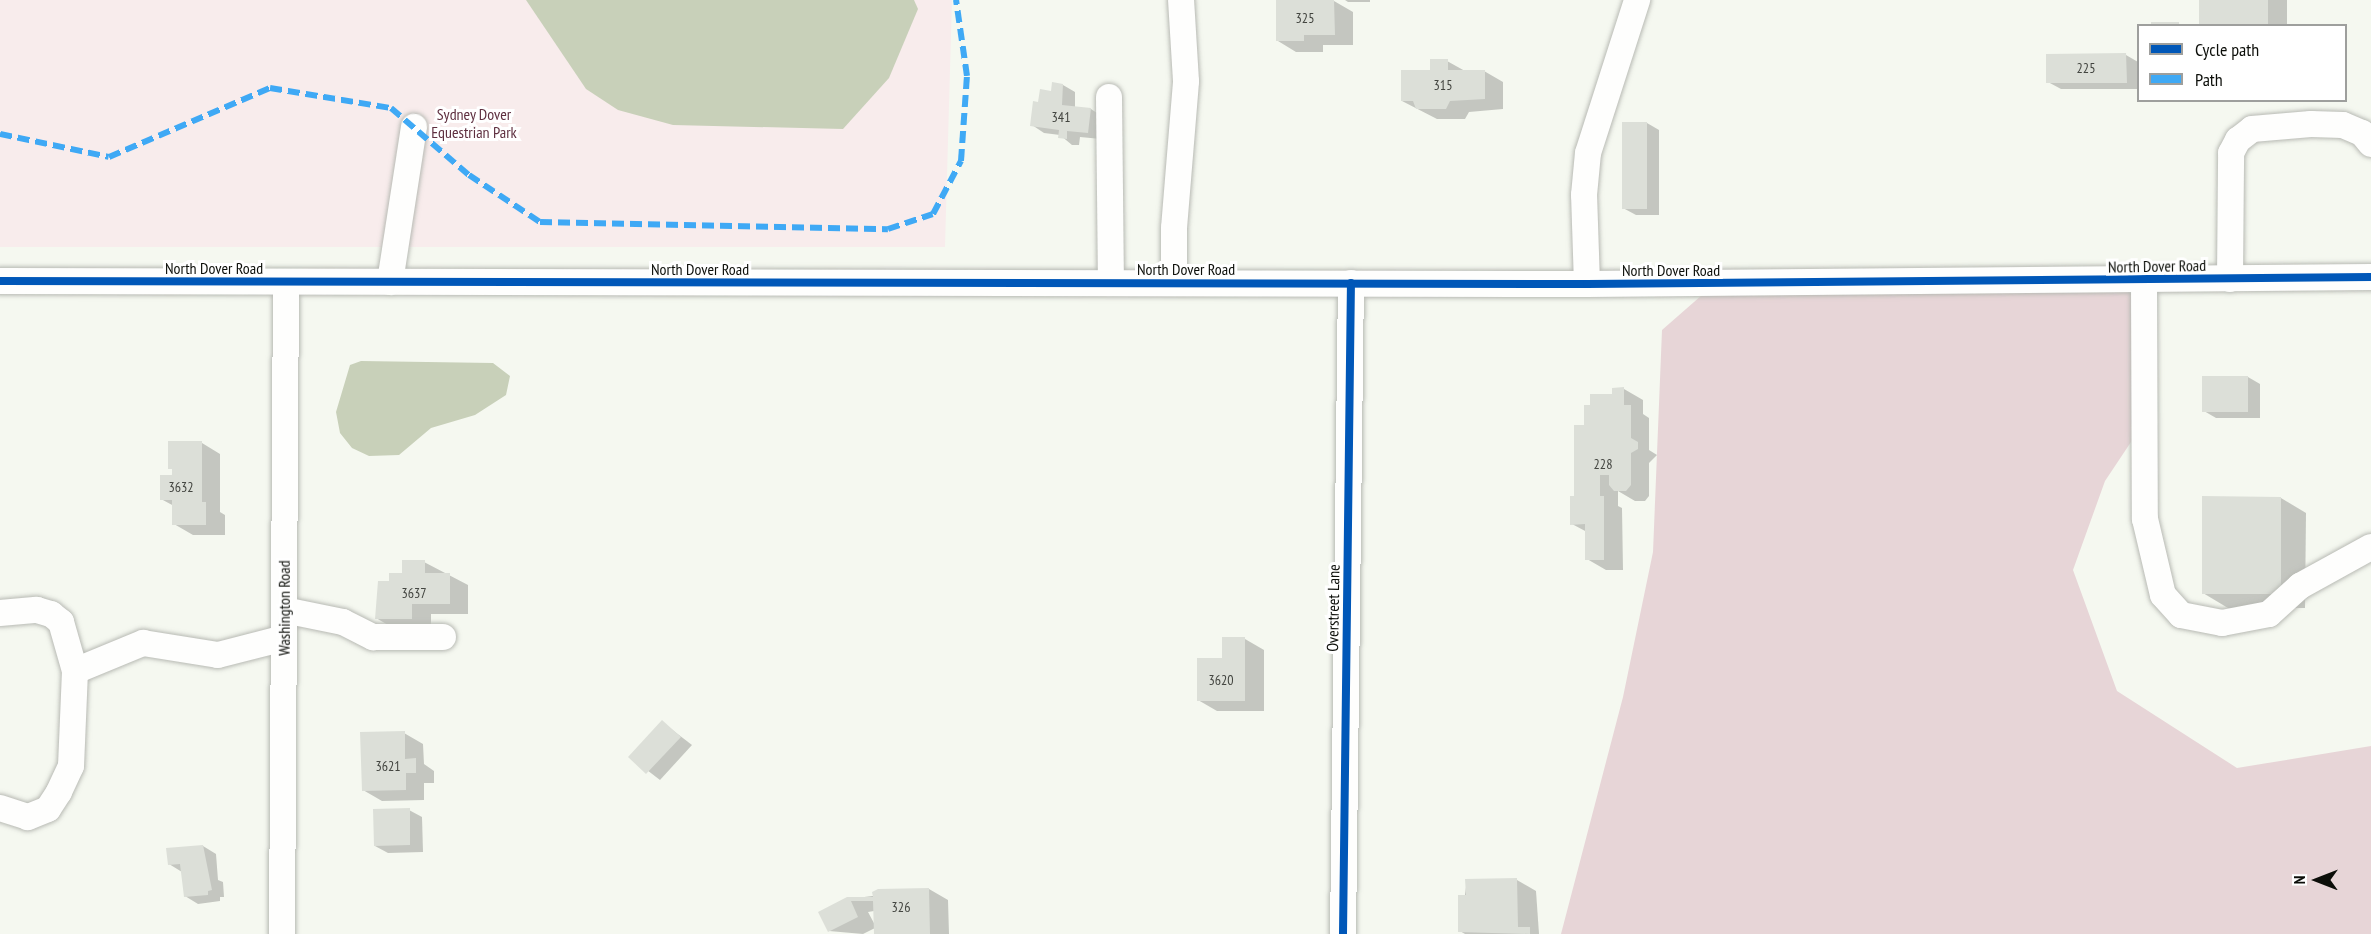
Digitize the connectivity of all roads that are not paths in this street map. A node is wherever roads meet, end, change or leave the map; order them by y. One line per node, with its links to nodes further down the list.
1 (1181, 0): 13 (street)
2 (1637, 0): 15 (street)
3 (1109, 98): 12 (street)
4 (414, 127): 11 (street)
5 (2371, 144): 7 (street)
6 (2371, 277): 7 (street, North Dover Road)
7 (2230, 279): 8 (street, North Dover Road)
8 (2144, 280): 15 (street, North Dover Road); 16 (street)
9 (0, 281): 10 (street, North Dover Road)
10 (286, 282): 11 (street, North Dover Road); 17 (street, Washington Road)
11 (390, 282): 12 (street, North Dover Road)
12 (1111, 283): 13 (street, North Dover Road)
13 (1174, 283): 14 (street, North Dover Road)
14 (1350, 283): 15 (street, North Dover Road); 24 (street, Overstreet Lane)
15 (1587, 284)
16 (2370, 549)
17 (284, 610): 19 (street); 20 (street, Washington Road)
18 (0, 613): 21 (street)
19 (443, 637)
20 (284, 638): 21 (street); 23 (street, Washington Road)
21 (75, 671): 22 (street)
22 (0, 808)
23 (282, 934)
24 (1343, 934)

